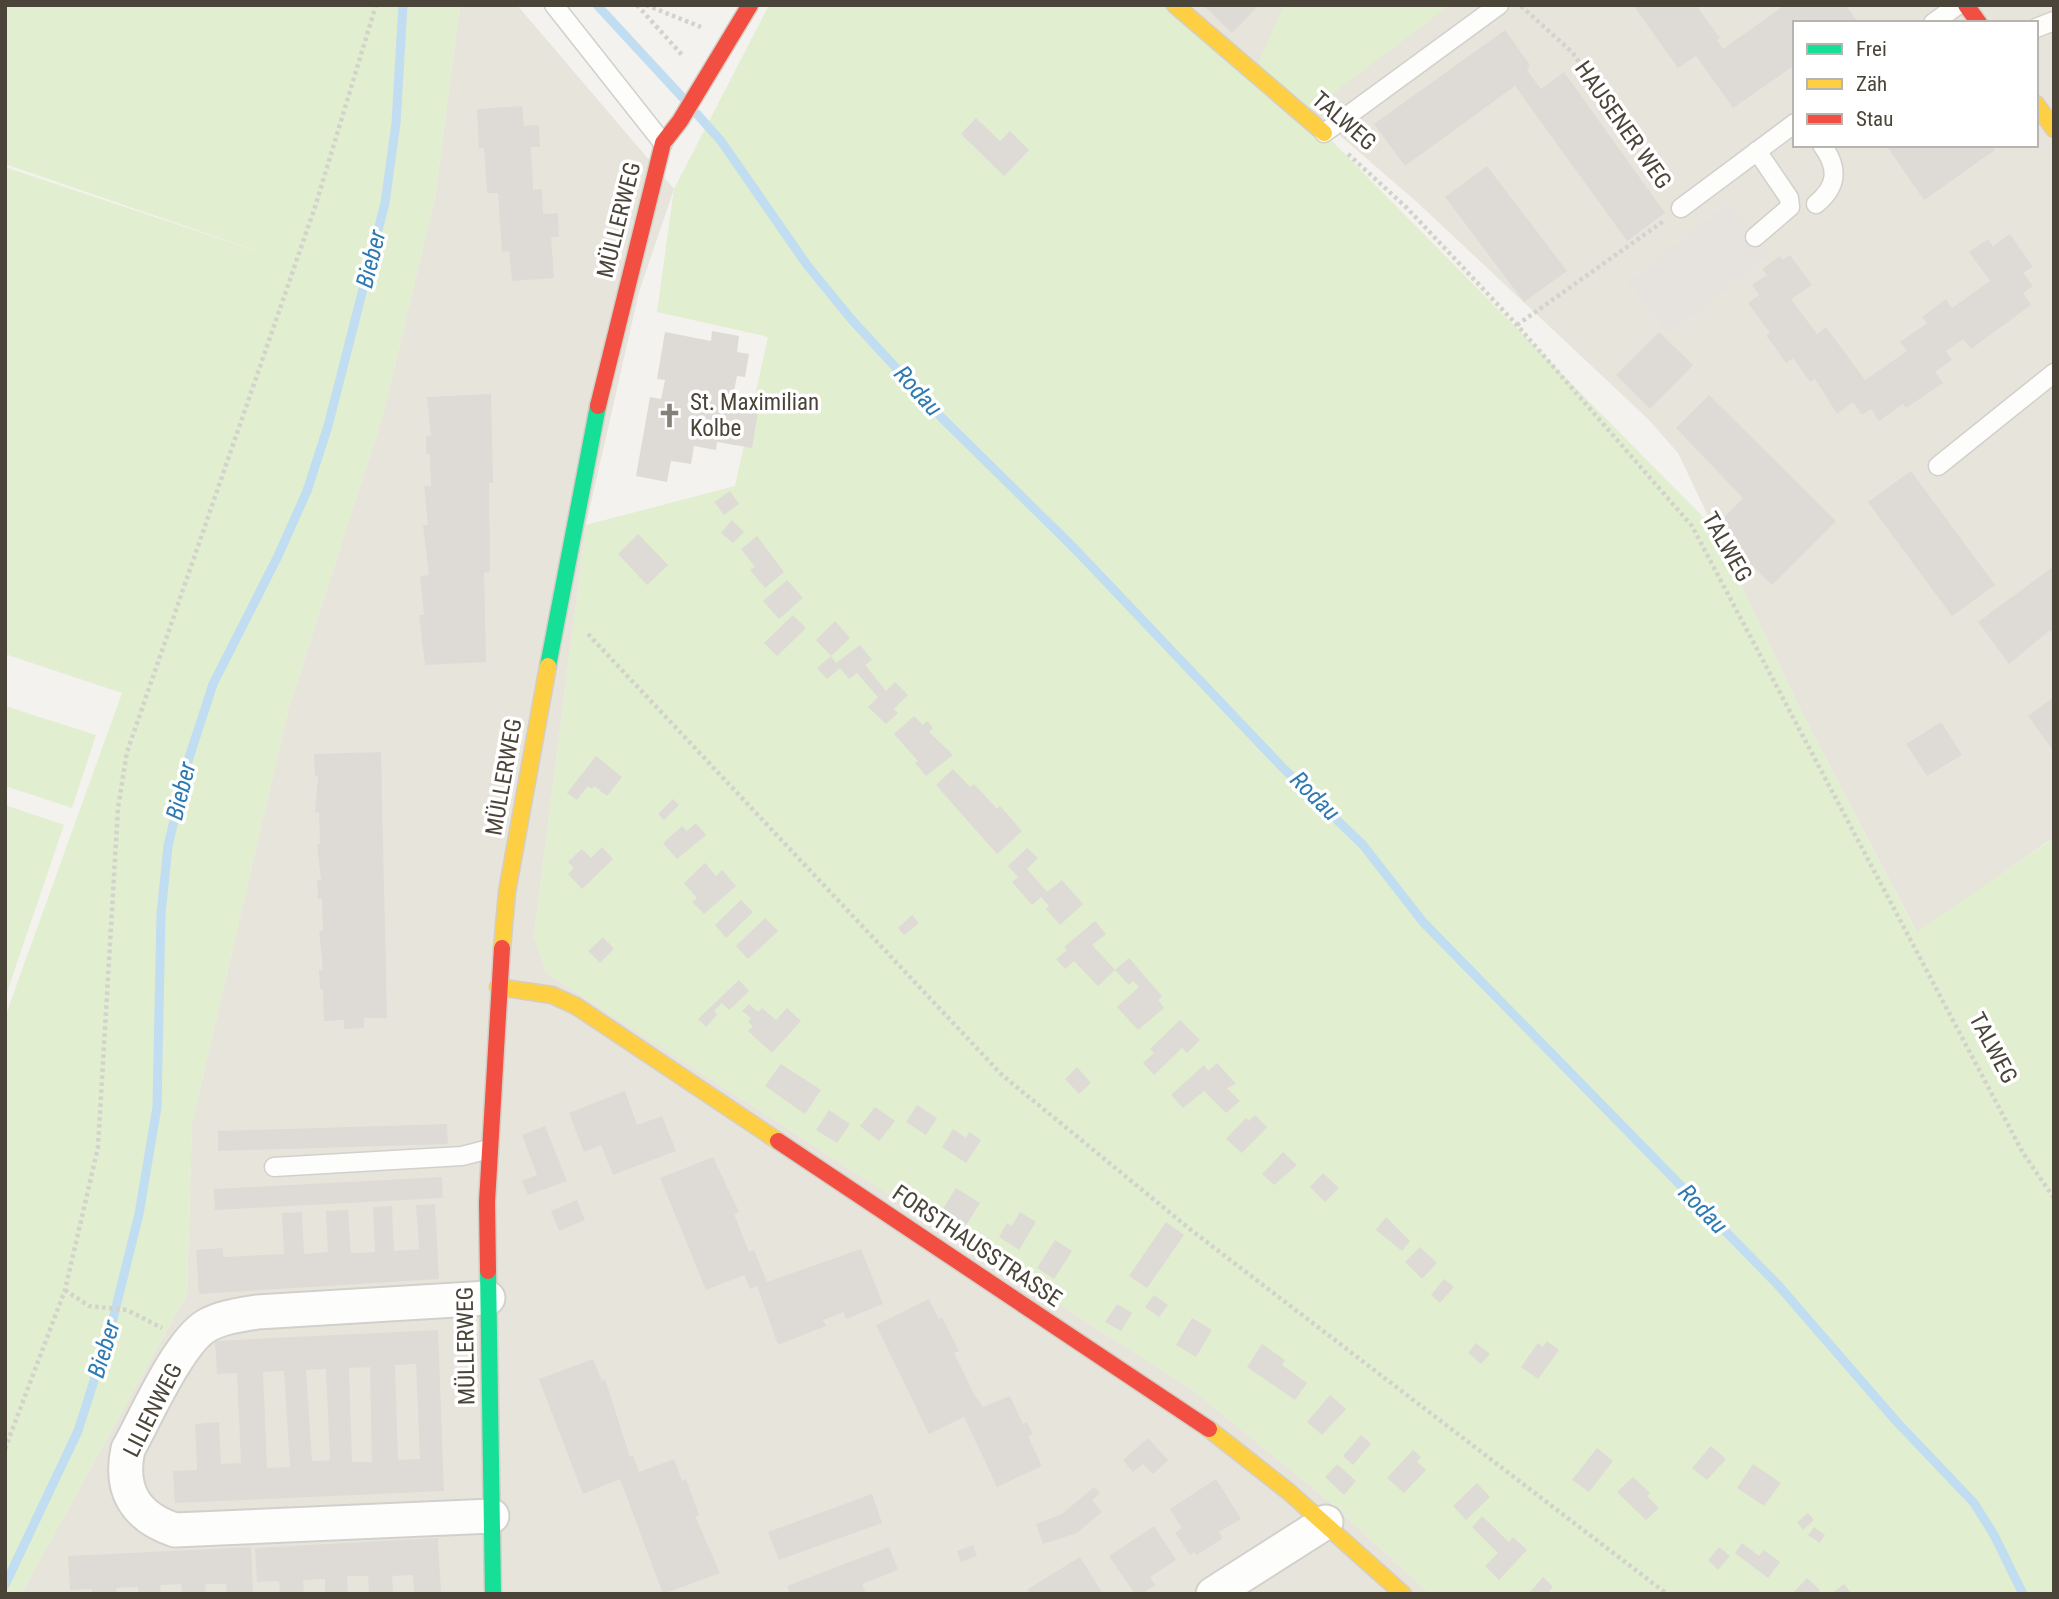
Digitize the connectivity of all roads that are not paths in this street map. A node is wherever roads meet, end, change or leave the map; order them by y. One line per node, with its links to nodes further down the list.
1 (554, 5): 13 (lane)
2 (750, 5): 13 (street, MÜLLERWEG)
3 (1175, 5): 12 (street, TALWEG)
4 (1499, 5): 12 (lane)
5 (1958, 5): 7 (lane)
6 (1966, 5): 8 (street)
7 (1936, 21)
8 (1978, 21)
9 (2038, 107): 11 (street)
10 (1793, 124): 15 (lane, HAUSENER WEG)
11 (2054, 129)
12 (1324, 133)
13 (663, 143): 21 (street, MÜLLERWEG)
14 (1823, 147): 16 (lane)
15 (1756, 151): 17 (lane, HAUSENER WEG); 18 (lane)
16 (1816, 204)
17 (1681, 208)
18 (1755, 237)
19 (2054, 373): 20 (lane)
20 (1938, 466)
21 (498, 987): 22 (street, MÜLLERWEG); 26 (street, FORSTHAUSSTRASSE)
22 (489, 1149): 23 (lane); 24 (street, MÜLLERWEG)
23 (274, 1167)
24 (488, 1298): 25 (street, MÜLLERWEG); 25 (street, LILIENWEG)
25 (492, 1516): 27 (street, MÜLLERWEG)
26 (1326, 1522): 28 (street); 29 (street, FORSTHAUSSTRASSE)
27 (493, 1594)
28 (1213, 1594)
29 (1403, 1594)

